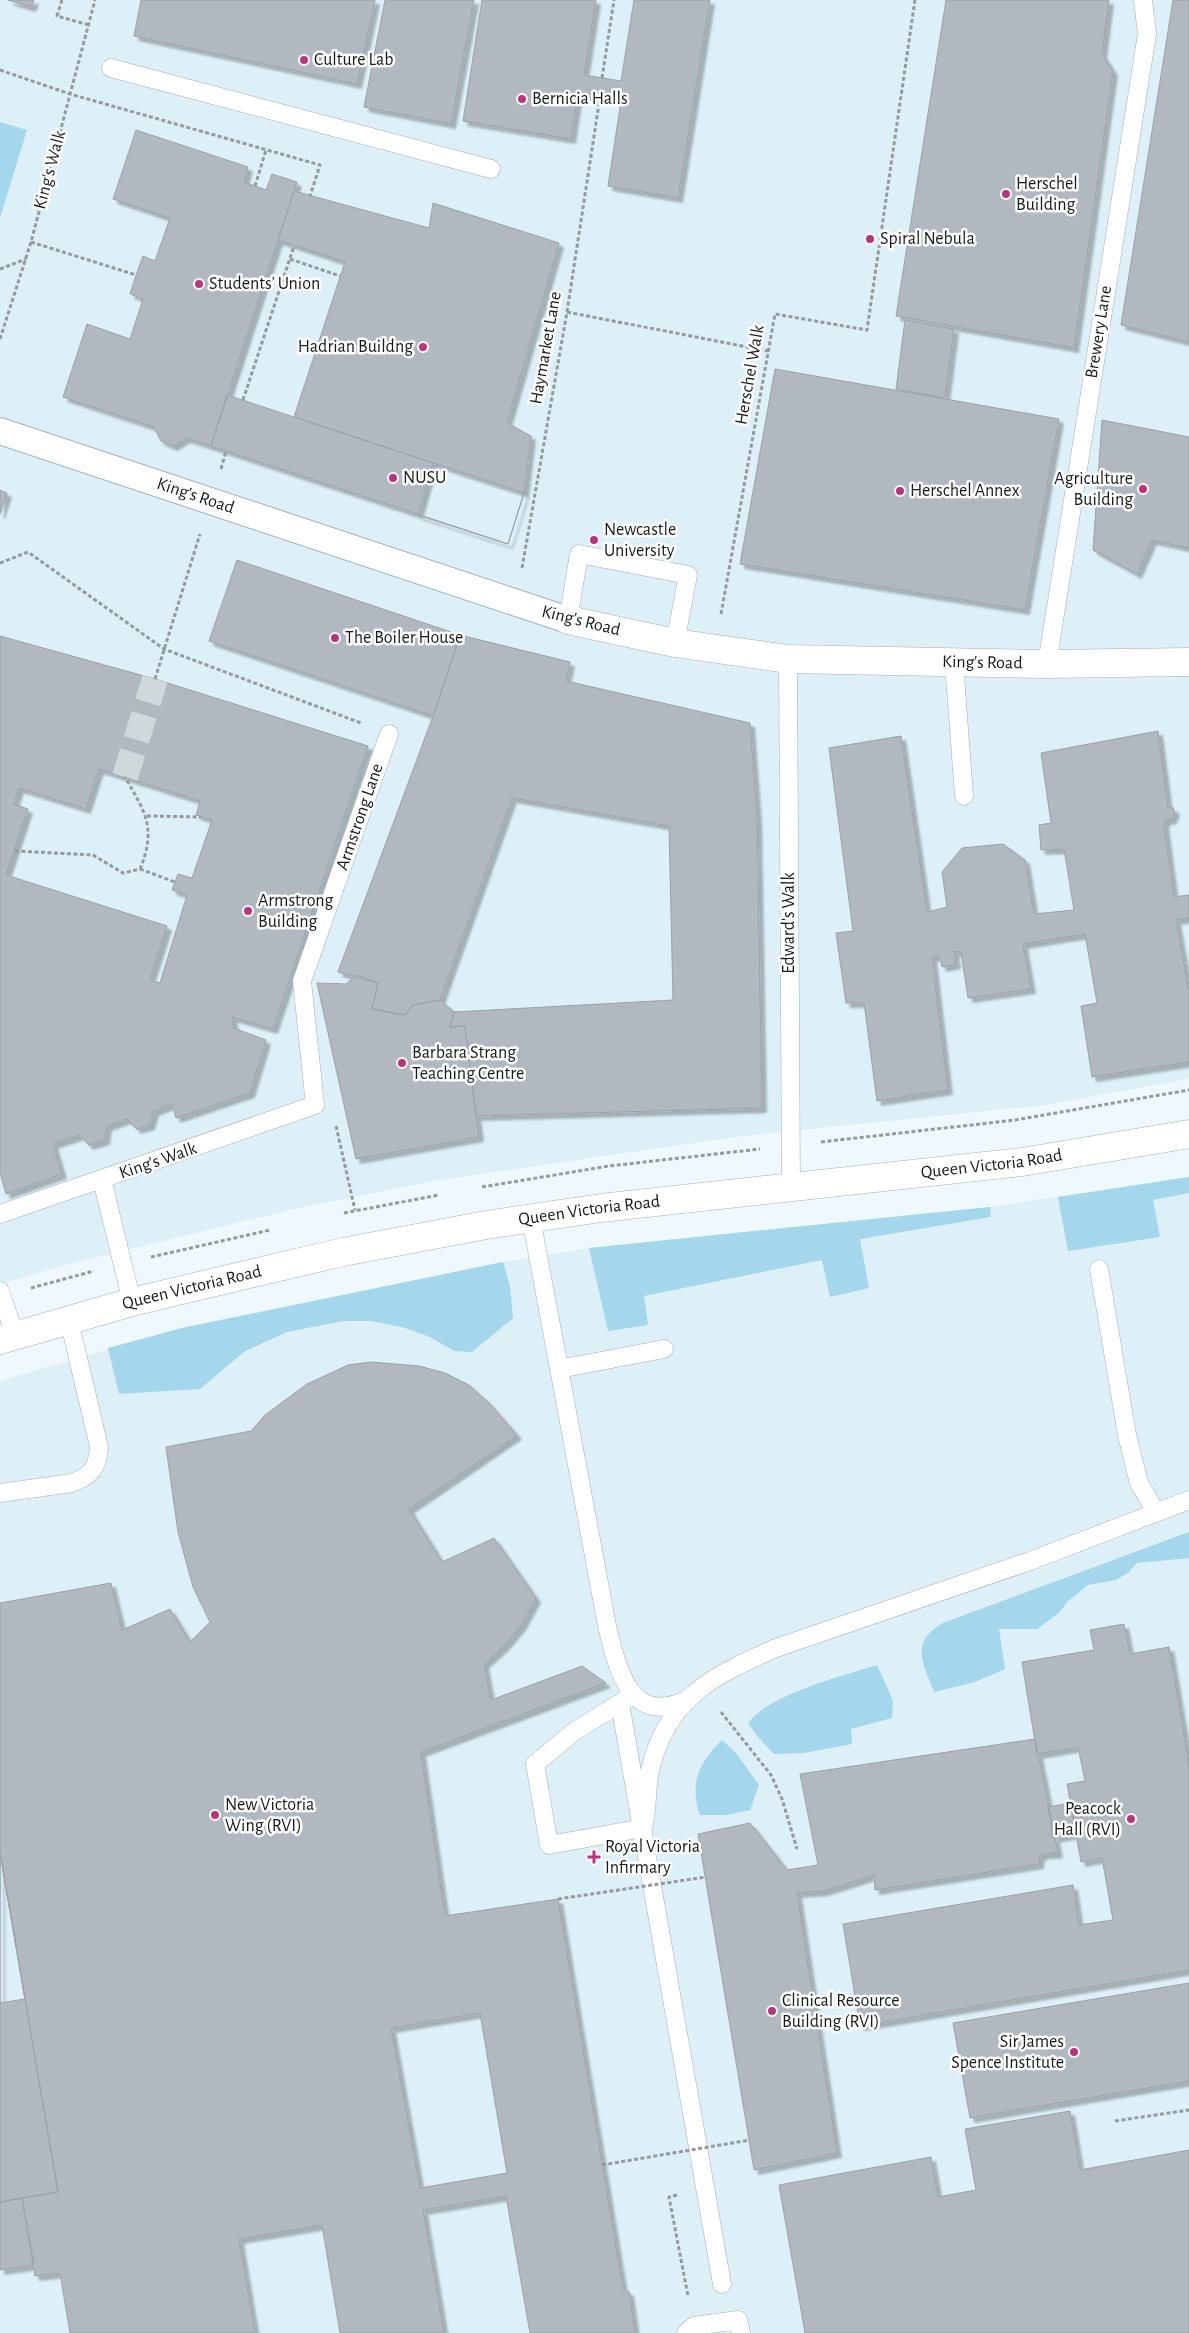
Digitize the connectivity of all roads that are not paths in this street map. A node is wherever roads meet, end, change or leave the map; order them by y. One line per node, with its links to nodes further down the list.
1 (1143, 0): 10 (lane, Brewery Lane)
2 (112, 68): 3 (lane)
3 (491, 169)
4 (0, 431): 5 (street, King's Road)
5 (568, 620): 6 (street, King's Road); 6 (lane)
6 (675, 643): 7 (street, King's Road)
7 (788, 658): 8 (street, King's Road); 16 (lane, Edward's Walk)
8 (954, 662): 10 (street, King's Road); 12 (lane)
9 (1189, 662): 10 (street, King's Road)
10 (1047, 664)
11 (389, 734): 13 (lane, Armstrong Lane)
12 (964, 796)
13 (315, 1105): 15 (lane, King's Walk)
14 (1189, 1134): 16 (street, Queen Victoria Road)
15 (102, 1180): 17 (lane, King's Walk); 21 (lane)
16 (791, 1188): 18 (street, Queen Victoria Road)
17 (0, 1214)
18 (531, 1218): 21 (street, Queen Victoria Road); 25 (lane)
19 (1100, 1269): 28 (lane)
20 (0, 1291): 23 (lane)
21 (132, 1302): 22 (street, Queen Victoria Road)
22 (68, 1320): 23 (street, Queen Victoria Road); 26 (lane)
23 (8, 1338)
24 (664, 1349): 25 (lane)
25 (559, 1369): 29 (lane)
26 (0, 1493)
27 (1189, 1500): 28 (lane)
28 (1156, 1512): 30 (lane)
29 (627, 1699): 30 (lane); 31 (lane); 31 (lane)
30 (684, 1701): 31 (lane)
31 (643, 1828): 32 (lane)
32 (722, 2284)
33 (686, 2333): 34 (lane)
34 (741, 2333)

